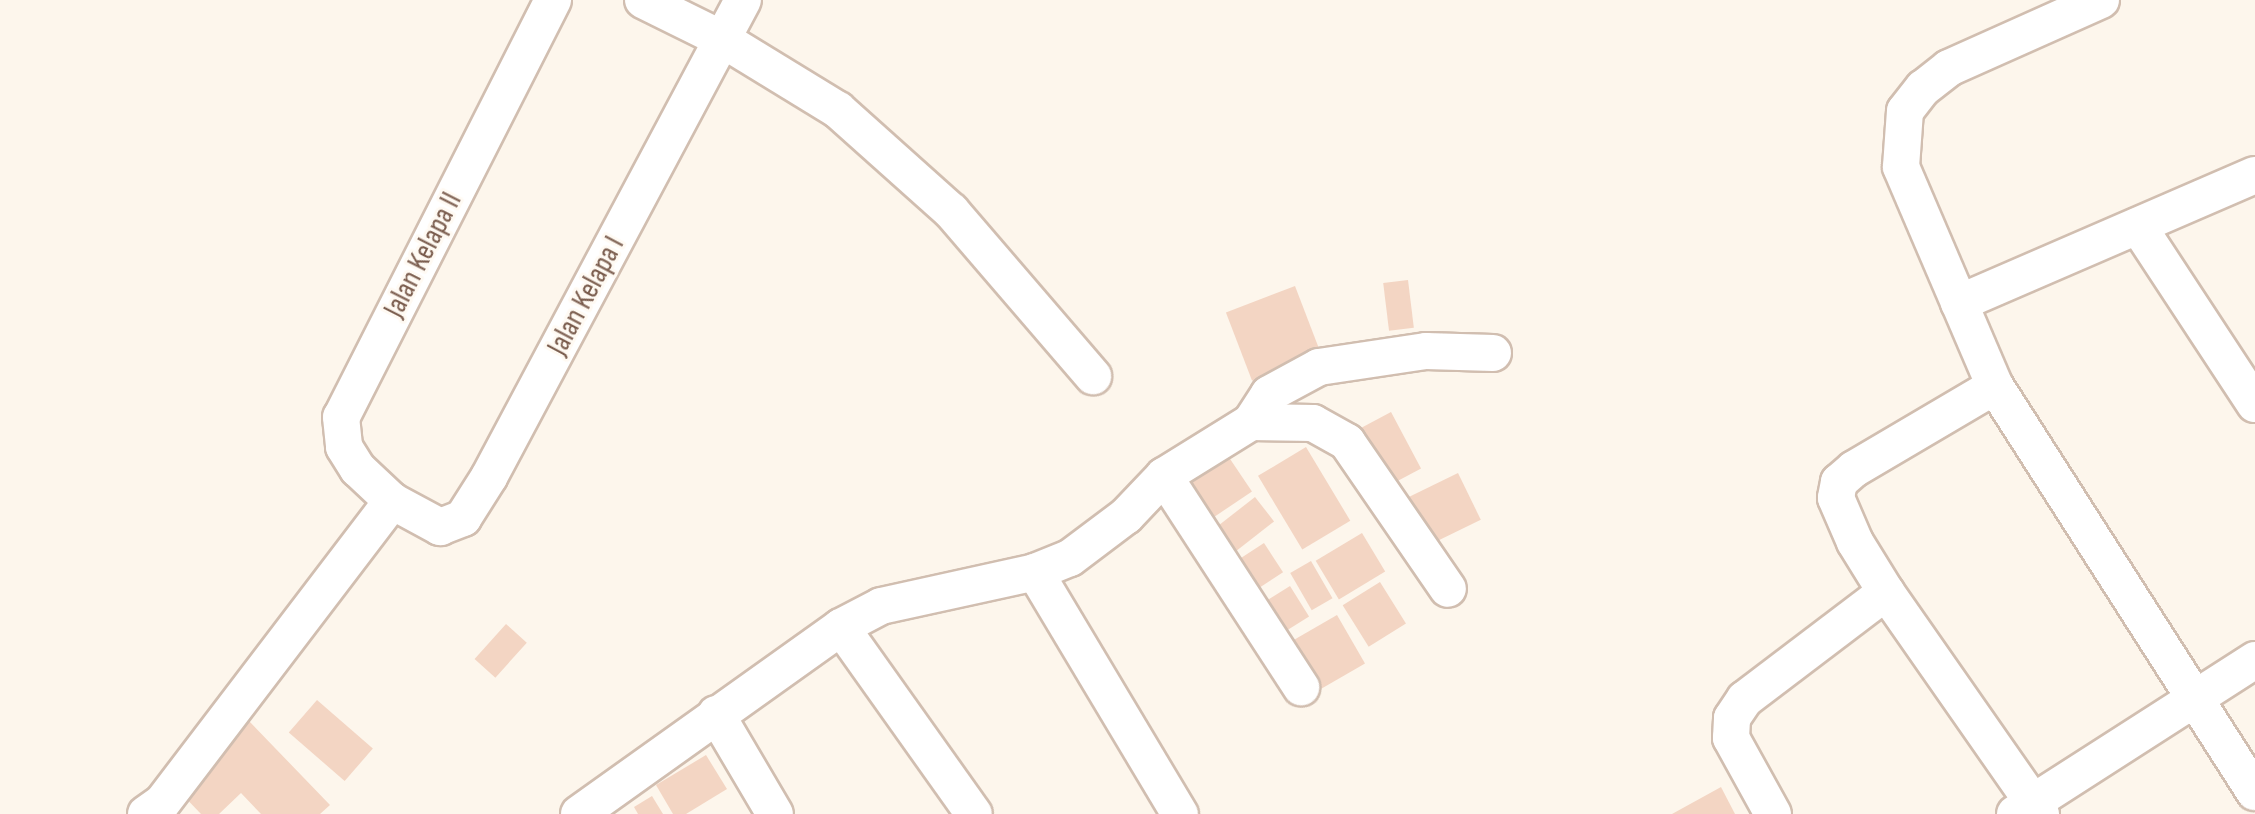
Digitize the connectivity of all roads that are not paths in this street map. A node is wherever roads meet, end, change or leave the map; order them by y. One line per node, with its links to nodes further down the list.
1 (553, 0): 15 (street, Jalan Kelapa II)
2 (643, 0): 5 (street)
3 (743, 0): 5 (street, Jalan Kelapa I)
4 (2101, 0): 8 (street)
5 (722, 39): 10 (street); 15 (street, Jalan Kelapa I)
6 (2255, 175): 7 (street)
7 (2138, 226): 8 (street); 12 (street)
8 (1959, 303): 11 (street)
9 (1493, 353): 13 (street)
10 (1093, 376)
11 (1995, 386): 18 (street); 22 (street)
12 (2255, 404)
13 (1251, 422): 14 (street); 17 (street)
14 (1164, 476): 16 (street); 21 (street)
15 (392, 501): 25 (street)
16 (1035, 572): 19 (street); 30 (street)
17 (1448, 589)
18 (1886, 592): 26 (street); 31 (street)
19 (841, 627): 23 (street); 29 (street)
20 (2255, 660): 22 (street)
21 (1301, 687)
22 (2194, 699): 24 (street); 26 (street)
23 (716, 714): 27 (street); 28 (street)
24 (2255, 792)
25 (159, 810)
26 (2029, 810)
27 (579, 814)
28 (775, 814)
29 (974, 814)
30 (1180, 814)
31 (1773, 814)

